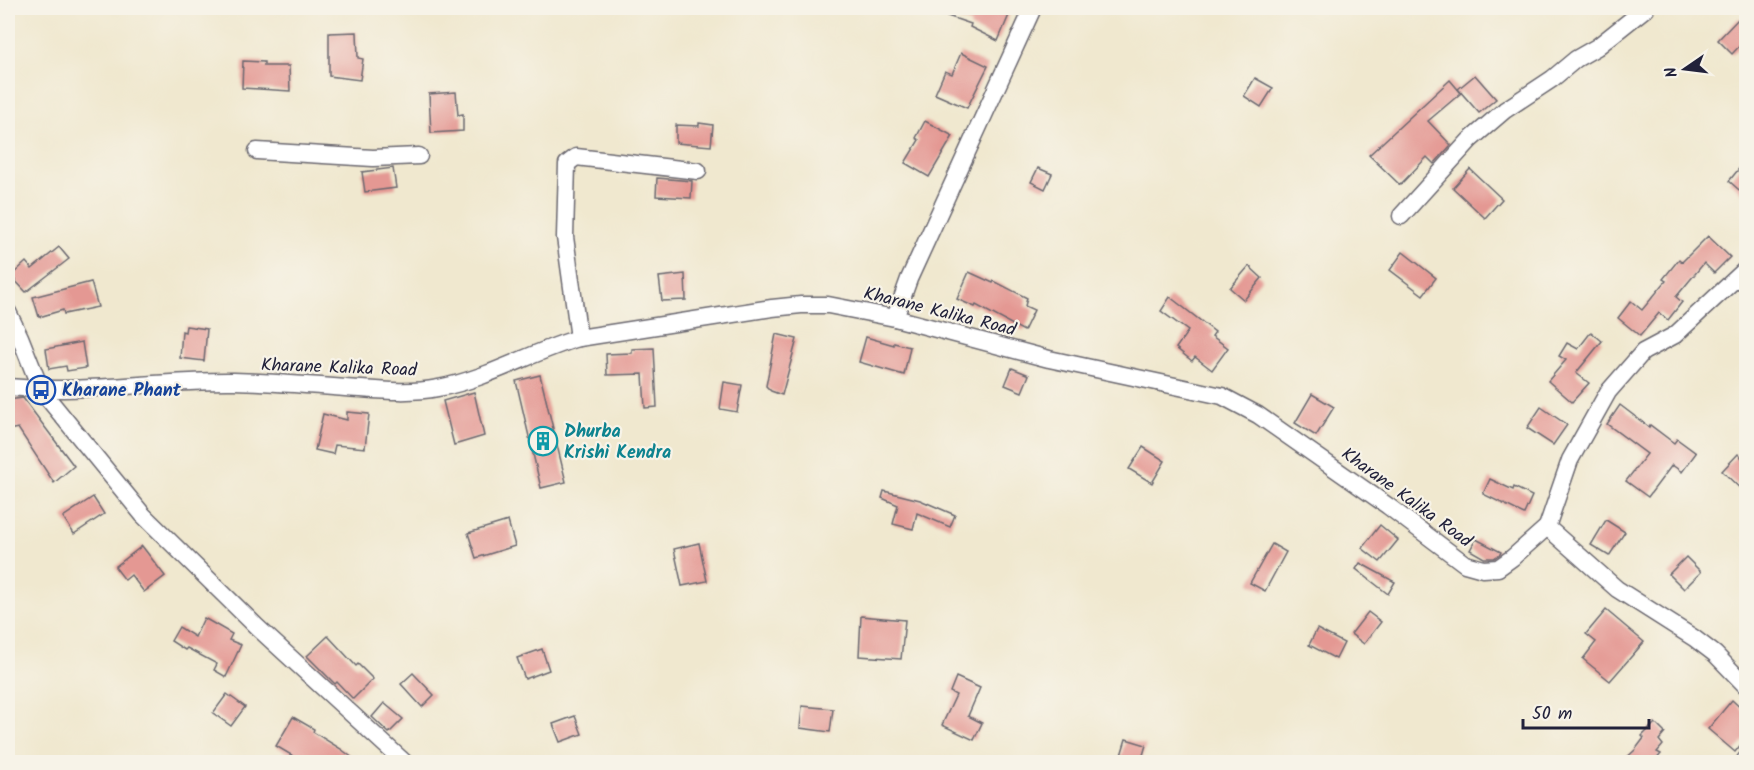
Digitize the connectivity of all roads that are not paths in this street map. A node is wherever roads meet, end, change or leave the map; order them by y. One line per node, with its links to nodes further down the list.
1 (1033, 8): 9 (street)
2 (1646, 8): 6 (street)
3 (257, 151): 4 (street)
4 (419, 156)
5 (698, 171): 10 (street)
6 (1401, 216)
7 (1746, 268): 13 (street)
8 (8, 312): 12 (street)
9 (895, 318): 10 (street, Kharane Kalika Road); 13 (street, Kharane Kalika Road)
10 (579, 338): 12 (street, Kharane Kalika Road)
11 (8, 387): 12 (street, Kharane Kalika Road)
12 (40, 390): 15 (street)
13 (1547, 527): 14 (street)
14 (1746, 686)
15 (404, 762)

